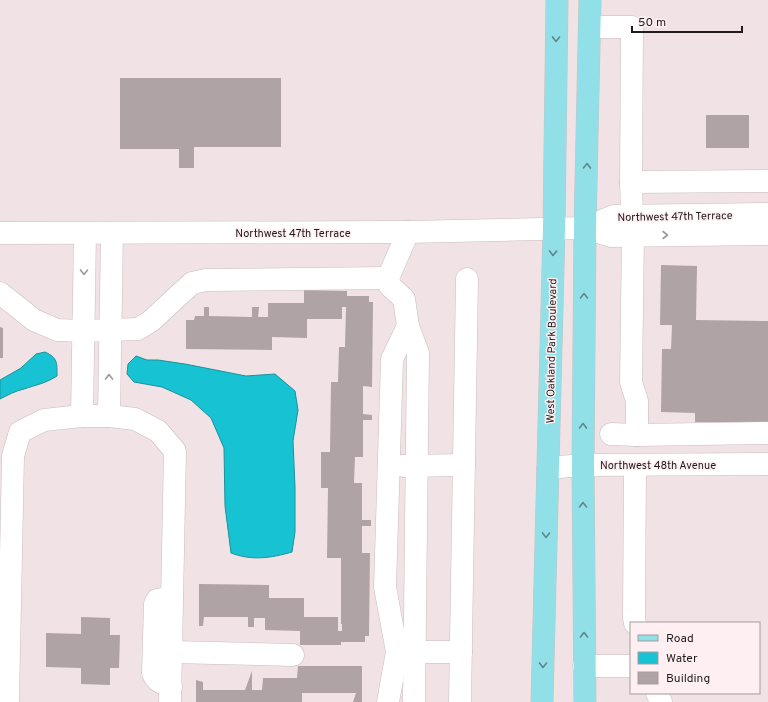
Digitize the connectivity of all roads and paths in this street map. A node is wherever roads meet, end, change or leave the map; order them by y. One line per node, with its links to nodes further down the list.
1 (557, 0): 8 (main road, West Oakland Park Boulevard, one-way to 8)
2 (590, 0): 3 (main road)
3 (590, 27): 5 (street); 9 (main road, one-way to 3)
4 (768, 181): 5 (street)
5 (631, 182): 7 (street)
6 (768, 214): 7 (street, Northwest 47th Terrace)
7 (632, 226): 9 (street, Northwest 47th Terrace); 14 (street, Northwest 47th Terrace, one-way to 14); 25 (street)
8 (554, 228): 9 (street, Northwest 47th Terrace); 10 (street, Northwest 47th Terrace); 32 (main road, West Oakland Park Boulevard, one-way to 32)
9 (585, 228): 28 (main road, one-way to 9)
10 (408, 232): 13 (street, Northwest 47th Terrace); 15 (street)
11 (0, 233): 12 (street, Northwest 47th Terrace)
12 (85, 233): 13 (street, Northwest 47th Terrace); 20 (street, one-way to 20)
13 (112, 234): 19 (street)
14 (768, 234)
15 (388, 278): 18 (street); 19 (street)
16 (467, 279): 27 (street)
17 (0, 293): 20 (street)
18 (408, 326): 30 (street); 31 (street)
19 (110, 330): 20 (street); 22 (street, one-way to 19)
20 (83, 331): 21 (street)
21 (82, 416): 22 (street); 38 (street)
22 (109, 416): 33 (street)
23 (610, 434): 25 (street)
24 (768, 434): 25 (street)
25 (637, 435)
26 (768, 464): 29 (street, Northwest 48th Avenue)
27 (464, 465): 31 (street); 36 (street)
28 (582, 465): 29 (street, Northwest 48th Avenue); 32 (street, Northwest 48th Avenue); 40 (main road, one-way to 28)
29 (635, 465): 34 (street)
30 (389, 466): 31 (street); 37 (street)
31 (417, 466): 37 (street)
32 (548, 468): 47 (main road, West Oakland Park Boulevard, one-way to 47)
33 (172, 597): 35 (street); 42 (street)
34 (635, 622)
35 (172, 652): 39 (street); 42 (street)
36 (461, 652): 37 (street); 46 (street)
37 (406, 653): 44 (street); 45 (street)
38 (4, 654): 43 (street)
39 (293, 655)
40 (584, 666): 41 (street); 48 (main road)
41 (630, 666)
42 (170, 694)
43 (8, 702)
44 (388, 702)
45 (414, 702)
46 (460, 702)
47 (542, 702)
48 (585, 702)

